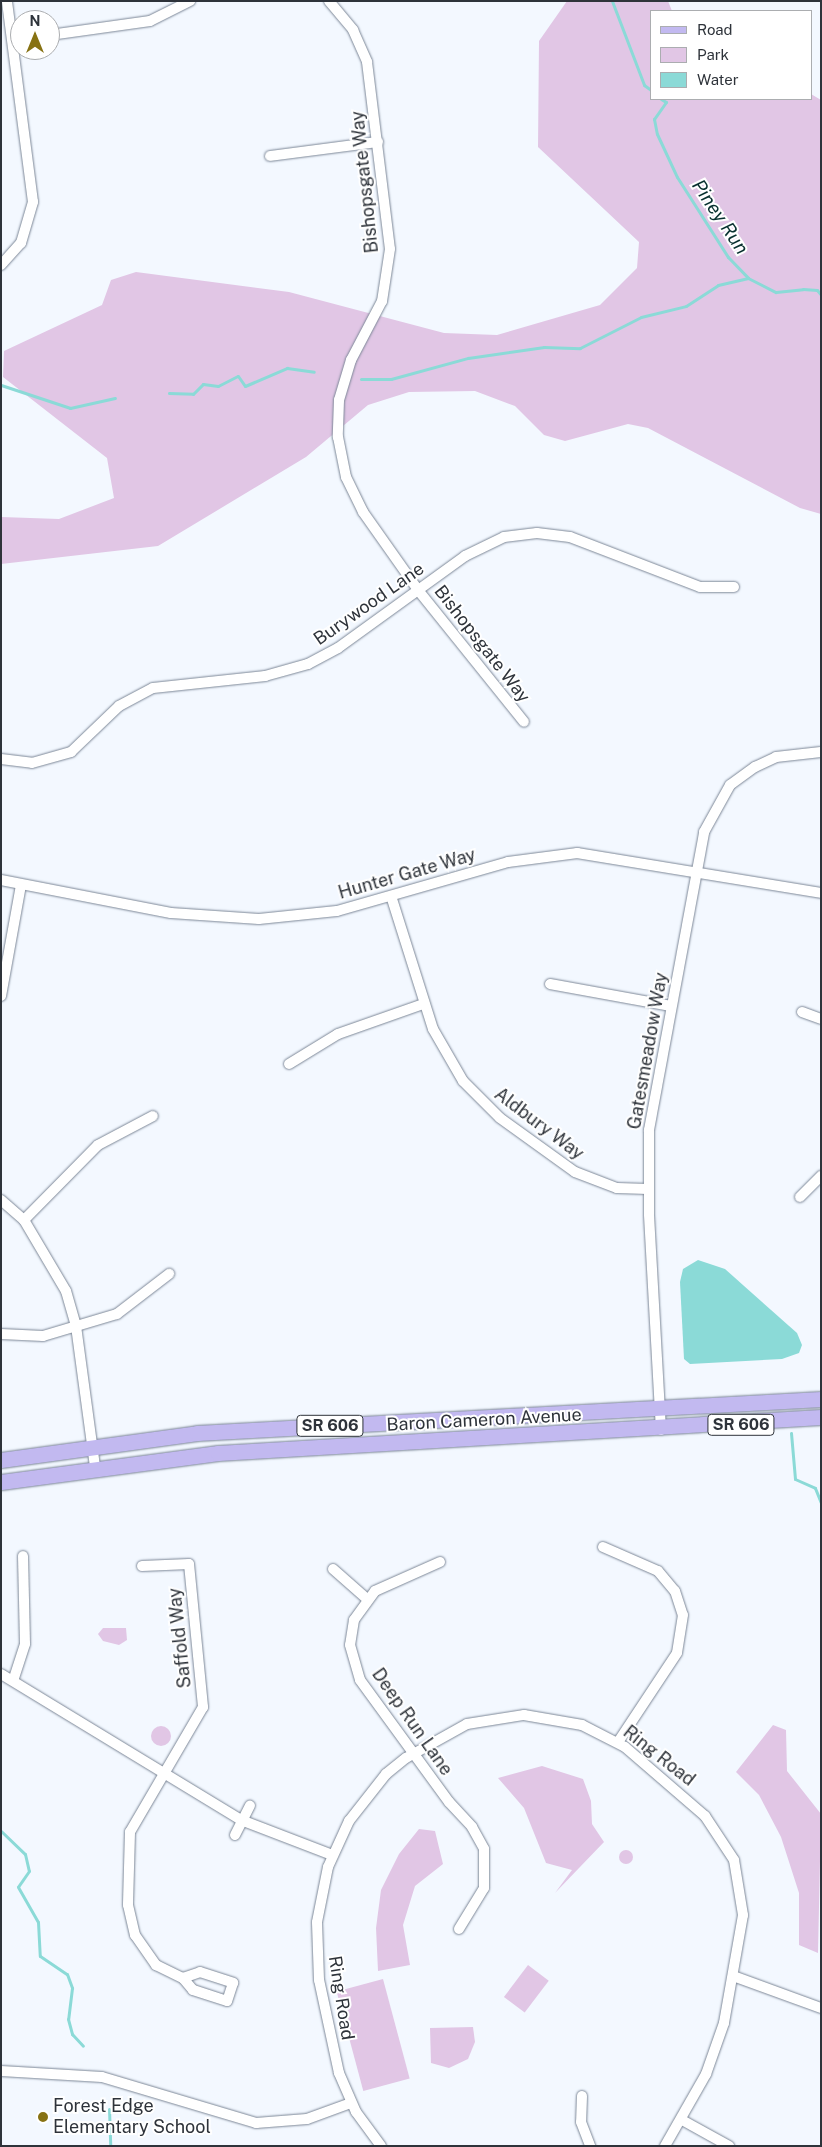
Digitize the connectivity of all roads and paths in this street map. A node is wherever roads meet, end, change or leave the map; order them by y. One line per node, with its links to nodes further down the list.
1 (7, 1): 4 (street)
2 (190, 1): 5 (street)
3 (329, 1): 7 (street, Bishopsgate Way)
4 (10, 14)
5 (60, 34)
6 (18, 60): 9 (street)
7 (378, 142): 8 (street); 11 (street, Bishopsgate Way)
8 (270, 156)
9 (1, 265)
10 (734, 587): 11 (street, Burywood Lane)
11 (418, 590): 12 (street, Bishopsgate Way); 14 (street, Burywood Lane)
12 (524, 722)
13 (821, 752): 15 (street, Gatesmeadow Way)
14 (1, 759)
15 (696, 874): 18 (street, Hunter Gate Way); 19 (street, Hunter Gate Way); 23 (street, Gatesmeadow Way)
16 (1, 880): 17 (street, Hunter Gate Way)
17 (20, 885): 19 (street, Hunter Gate Way); 21 (street)
18 (821, 893)
19 (392, 898): 22 (street, Aldbury Way)
20 (550, 984): 23 (street)
21 (1, 996)
22 (423, 1004): 26 (street); 29 (street, Aldbury Way)
23 (672, 1006): 29 (street, Gatesmeadow Way)
24 (802, 1012): 25 (street)
25 (821, 1019)
26 (289, 1064)
27 (152, 1116): 32 (street)
28 (821, 1176): 30 (street)
29 (648, 1190): 37 (street, Gatesmeadow Way)
30 (800, 1197)
31 (1, 1200): 32 (street)
32 (24, 1220): 34 (street)
33 (169, 1274): 34 (street)
34 (76, 1326): 35 (street); 40 (street)
35 (1, 1334)
36 (821, 1399): 37 (main road, Baron Cameron Avenue / SR 606)
37 (660, 1409): 39 (street, Gatesmeadow Way); 40 (main road, Baron Cameron Avenue / SR 606)
38 (821, 1417): 39 (main road, Baron Cameron Avenue / SR 606)
39 (661, 1430): 42 (main road, Baron Cameron Avenue / SR 606)
40 (92, 1445): 41 (main road, Baron Cameron Avenue / SR 606); 42 (street)
41 (1, 1460)
42 (95, 1466): 43 (main road, Baron Cameron Avenue / SR 606)
43 (1, 1482)
44 (603, 1547): 52 (street)
45 (23, 1556): 51 (street)
46 (440, 1562): 49 (street, Deep Run Lane)
47 (142, 1566): 54 (street, Saffold Way)
48 (333, 1569): 49 (street)
49 (367, 1598): 53 (street, Deep Run Lane)
50 (1, 1674): 51 (street)
51 (14, 1678): 54 (street)
52 (618, 1742): 53 (street, Ring Road); 60 (street, Ring Road)
53 (412, 1753): 58 (street, Ring Road); 59 (street, Deep Run Lane)
54 (162, 1774): 56 (street); 61 (street, Saffold Way)
55 (250, 1806): 56 (street)
56 (241, 1820): 57 (street); 58 (street)
57 (236, 1835)
58 (332, 1855): 65 (street, Ring Road)
59 (459, 1929)
60 (733, 1976): 62 (street); 66 (street, Ring Road)
61 (183, 1978)
62 (821, 2008)
63 (1, 2071): 65 (street)
64 (582, 2096): 68 (street)
65 (351, 2103): 67 (street, Ring Road)
66 (682, 2120): 69 (street, Ring Road); 70 (street)
67 (381, 2146)
68 (590, 2146)
69 (665, 2146)
70 (729, 2146)

